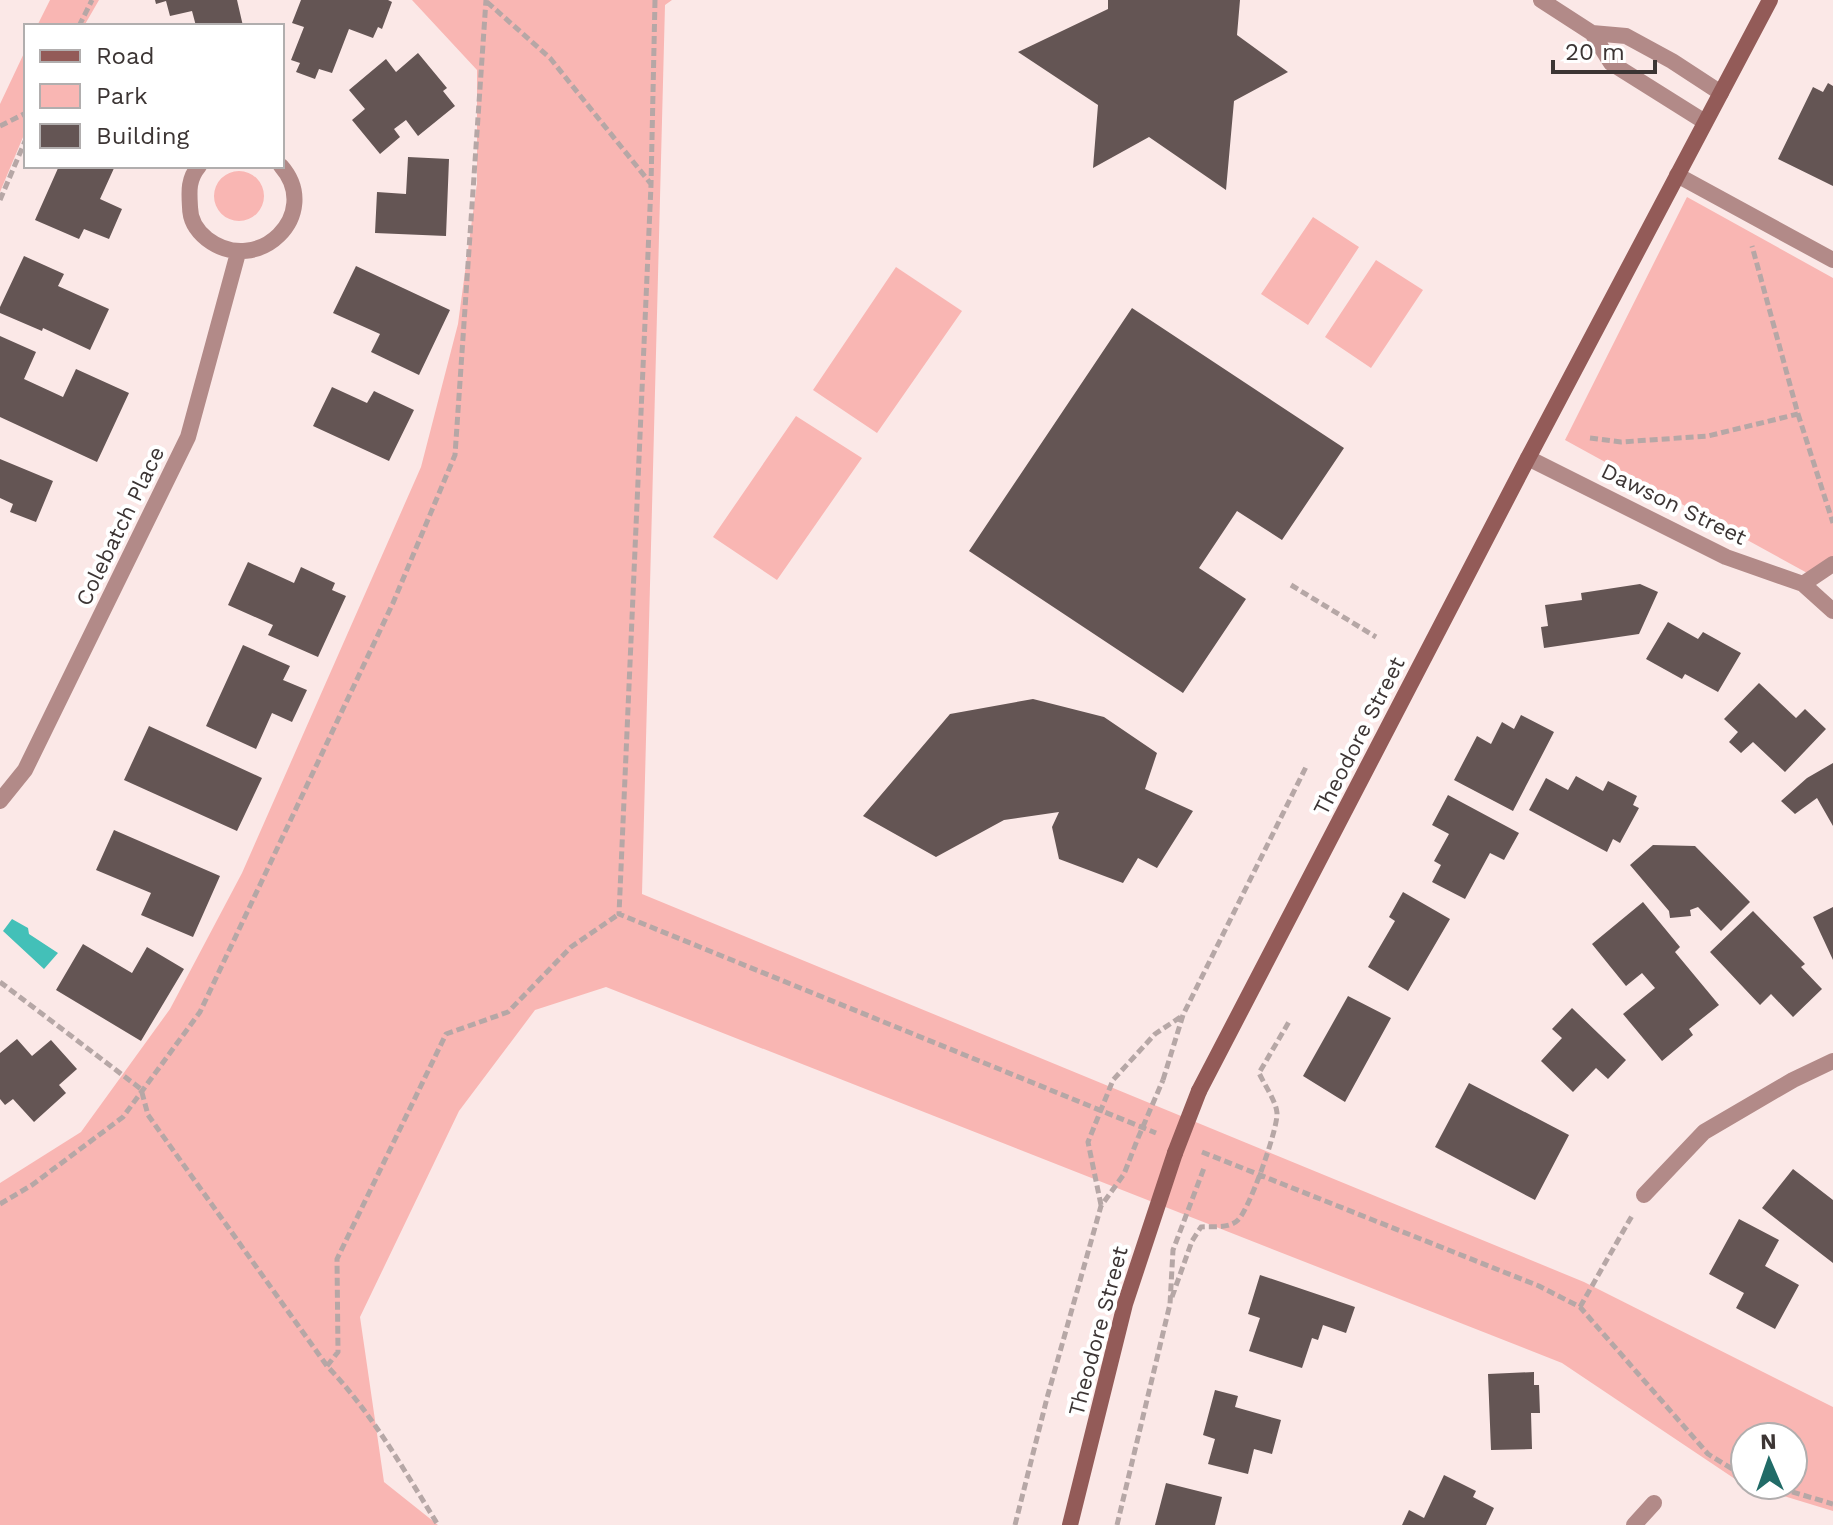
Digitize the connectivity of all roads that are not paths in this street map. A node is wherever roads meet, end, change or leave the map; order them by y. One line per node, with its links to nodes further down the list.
1 (1541, 0): 3 (street)
2 (1770, 0): 4 (main road, Theodore Street)
3 (1592, 33): 4 (street); 5 (street)
4 (1721, 93): 5 (main road, Theodore Street)
5 (1705, 122): 8 (main road, Theodore Street)
6 (198, 168): 9 (street)
7 (283, 168): 9 (street)
8 (1677, 175): 10 (street); 11 (main road, Theodore Street)
9 (238, 253): 15 (street, Colebatch Place)
10 (1833, 260)
11 (1528, 458): 13 (street, Dawson Street); 19 (main road, Theodore Street, bridge)
12 (1833, 564): 13 (street)
13 (1803, 584): 14 (street, Dawson Street)
14 (1833, 611)
15 (0, 801)
16 (1833, 1061): 17 (street)
17 (1644, 1195)
18 (1654, 1503): 20 (street)
19 (1070, 1525)
20 (1634, 1525)

